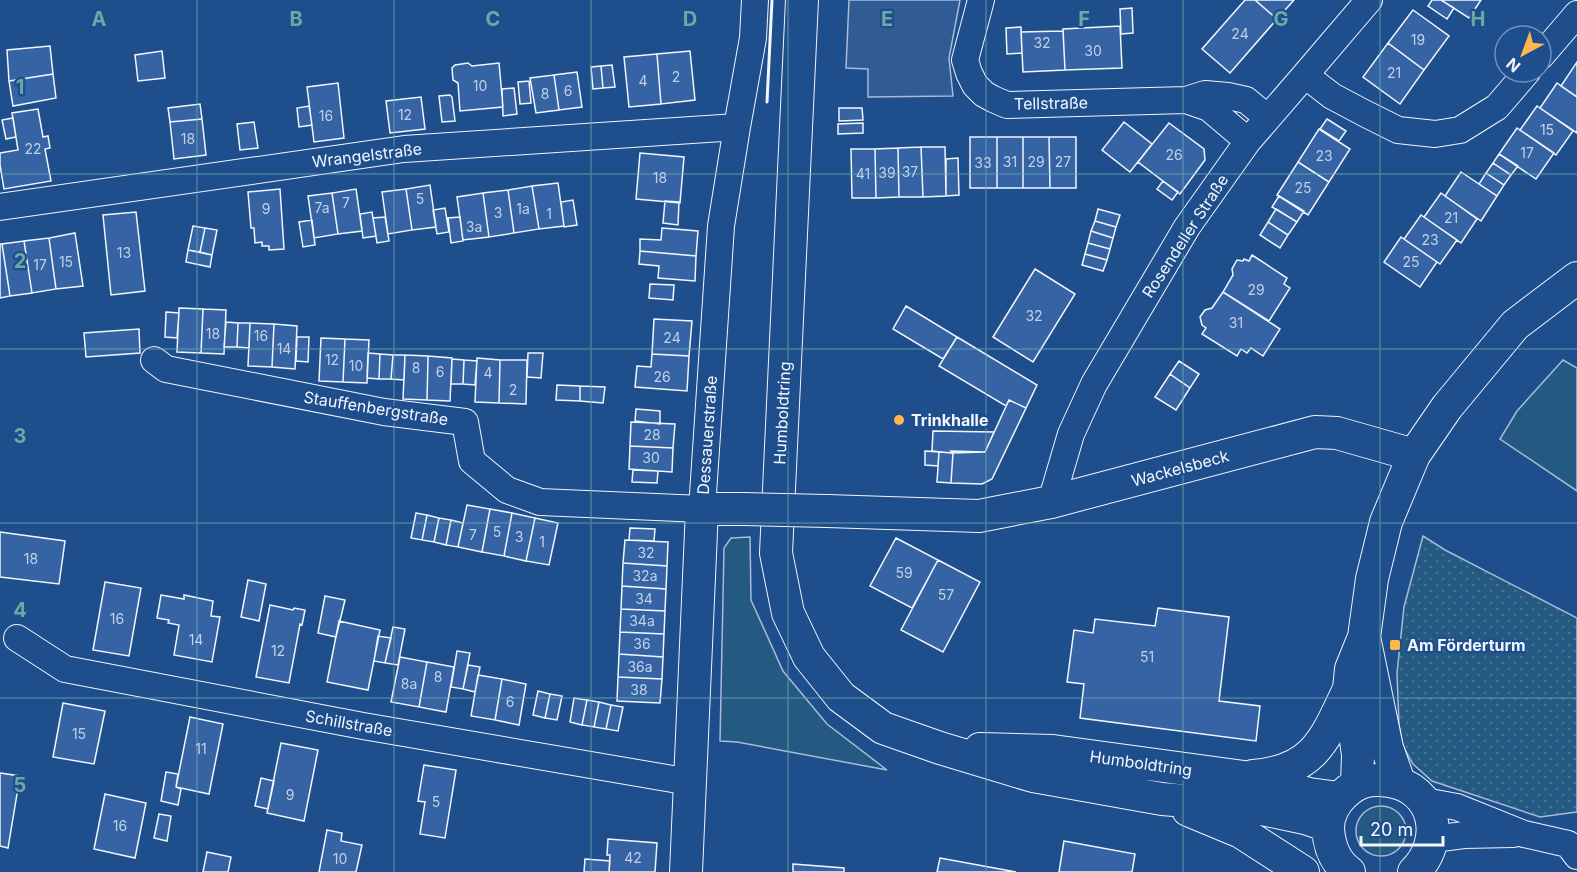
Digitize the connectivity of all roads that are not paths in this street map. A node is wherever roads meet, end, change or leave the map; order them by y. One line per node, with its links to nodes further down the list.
1 (755, 0): 11 (street, Dessauerstraße)
2 (802, 0): 22 (street, Humboldtring)
3 (981, 0): 9 (street, Tellstraße)
4 (1369, 0): 7 (street, Rosendeller Straße)
5 (1577, 14): 6 (street)
6 (1553, 42)
7 (1305, 75): 8 (street); 10 (street, Rosendeller Straße)
8 (1517, 84)
9 (1185, 100): 10 (street, Tellstraße); 12 (street, Tellstraße)
10 (1268, 118): 12 (street, Rosendeller Straße)
11 (736, 127): 13 (street, Wrangelstraße); 18 (street, Dessauerstraße)
12 (1248, 141): 17 (street, Rosendeller Straße)
13 (0, 207)
14 (1577, 278): 16 (street)
15 (154, 360): 18 (street, Stauffenbergstraße)
16 (1414, 455): 17 (street, Wackelsbeck); 20 (street)
17 (1051, 502): 18 (street, Wackelsbeck, bridge)
18 (702, 508): 24 (street, Dessauerstraße)
19 (17, 638): 24 (street, Schillstraße)
20 (1364, 638): 21 (street); 25 (street)
21 (1349, 689): 23 (street); 28 (street)
22 (940, 748): 23 (street, Humboldtring); 26 (street, Humboldtring)
23 (1244, 777): 28 (street, Humboldtring)
24 (690, 782): 32 (street, Dessauerstraße)
25 (1399, 782): 27 (street); 28 (street)
26 (1162, 799): 28 (street, Humboldtring); 33 (street)
27 (1424, 801): 29 (street); 30 (street)
28 (1341, 803): 34 (street)
29 (1524, 834): 30 (street); 31 (street)
30 (1433, 839): 35 (street)
31 (1574, 842)
32 (686, 872)
33 (1303, 872)
34 (1349, 872)
35 (1415, 872)

